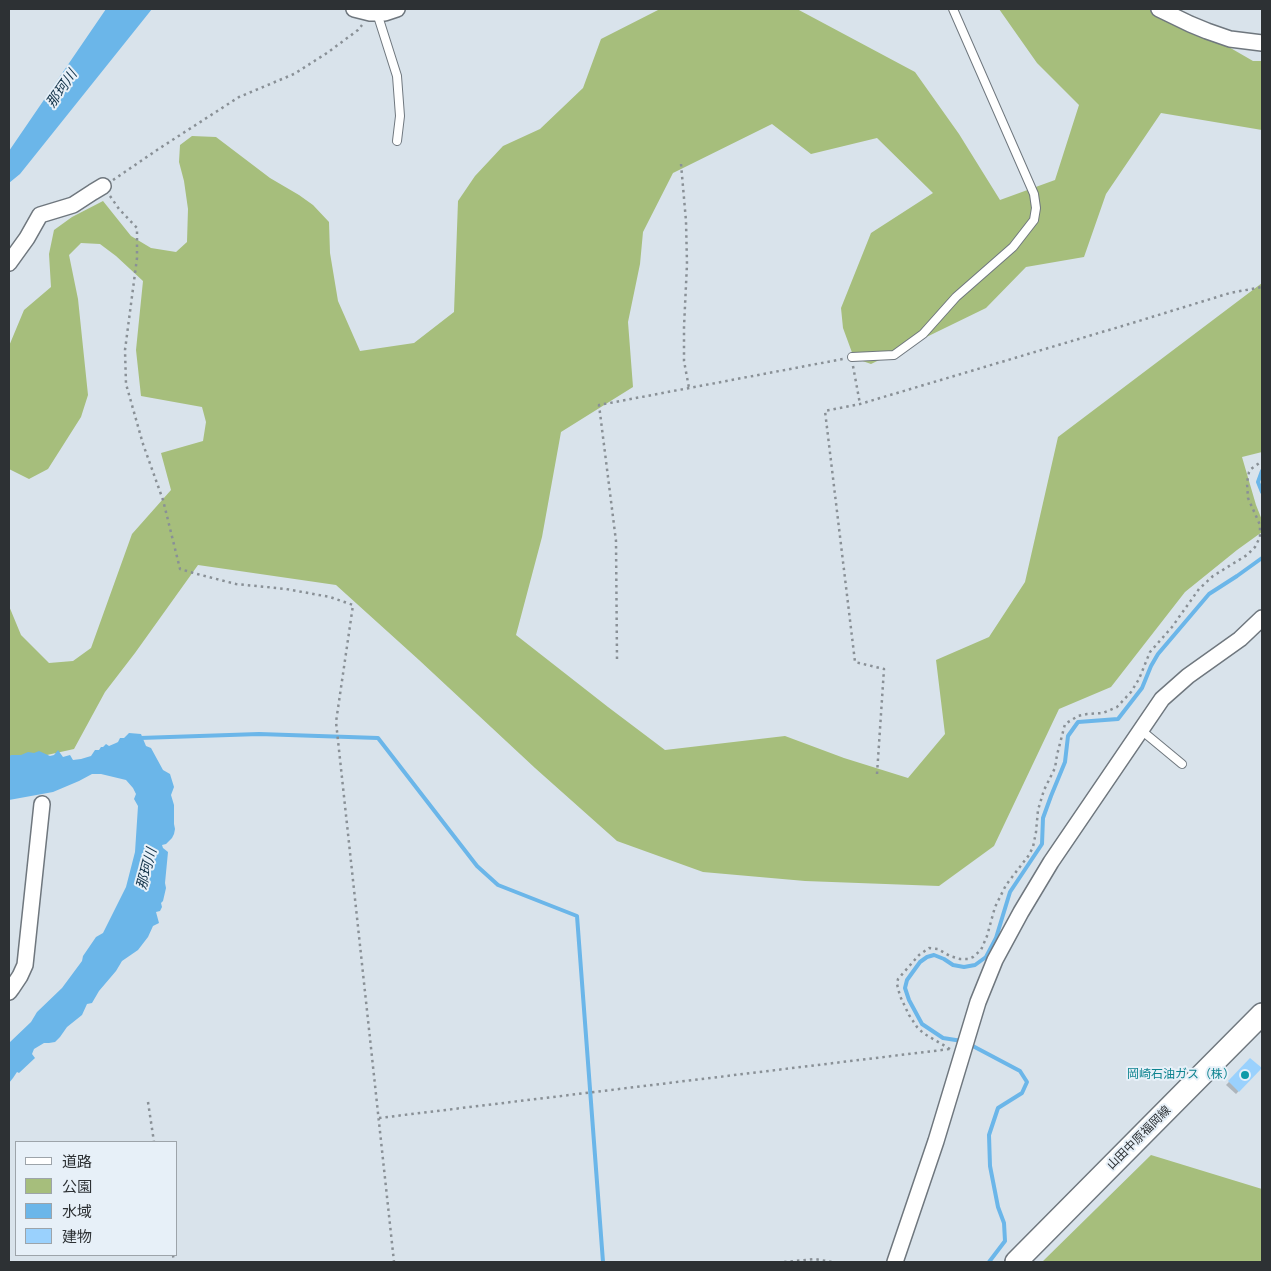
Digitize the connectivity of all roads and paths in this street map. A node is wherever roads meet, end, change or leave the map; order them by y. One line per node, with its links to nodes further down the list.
1 (354, 9): 5 (street)
2 (397, 9): 5 (street)
3 (953, 9): 12 (lane)
4 (1159, 9): 6 (street)
5 (374, 13): 7 (lane); 9 (path)
6 (1262, 43)
7 (397, 141)
8 (681, 164): 13 (path)
9 (103, 186): 10 (street); 26 (path)
10 (9, 263)
11 (1262, 287): 14 (path)
12 (852, 357): 13 (path); 14 (path)
13 (688, 388): 17 (path)
14 (860, 404): 20 (path)
15 (1262, 461): 24 (path)
16 (1262, 618): 18 (street)
17 (617, 659)
18 (1141, 730): 19 (lane); 24 (street)
19 (1182, 764)
20 (877, 774)
21 (42, 804): 22 (street)
22 (9, 992)
23 (1262, 1014): 32 (main road, 山田中原福岡線)
24 (957, 1049): 26 (path); 31 (street)
25 (148, 1102): 27 (path)
26 (379, 1118): 28 (path)
27 (154, 1141)
28 (394, 1262)
29 (784, 1262): 30 (path)
30 (832, 1262)
31 (895, 1262)
32 (1016, 1262)

